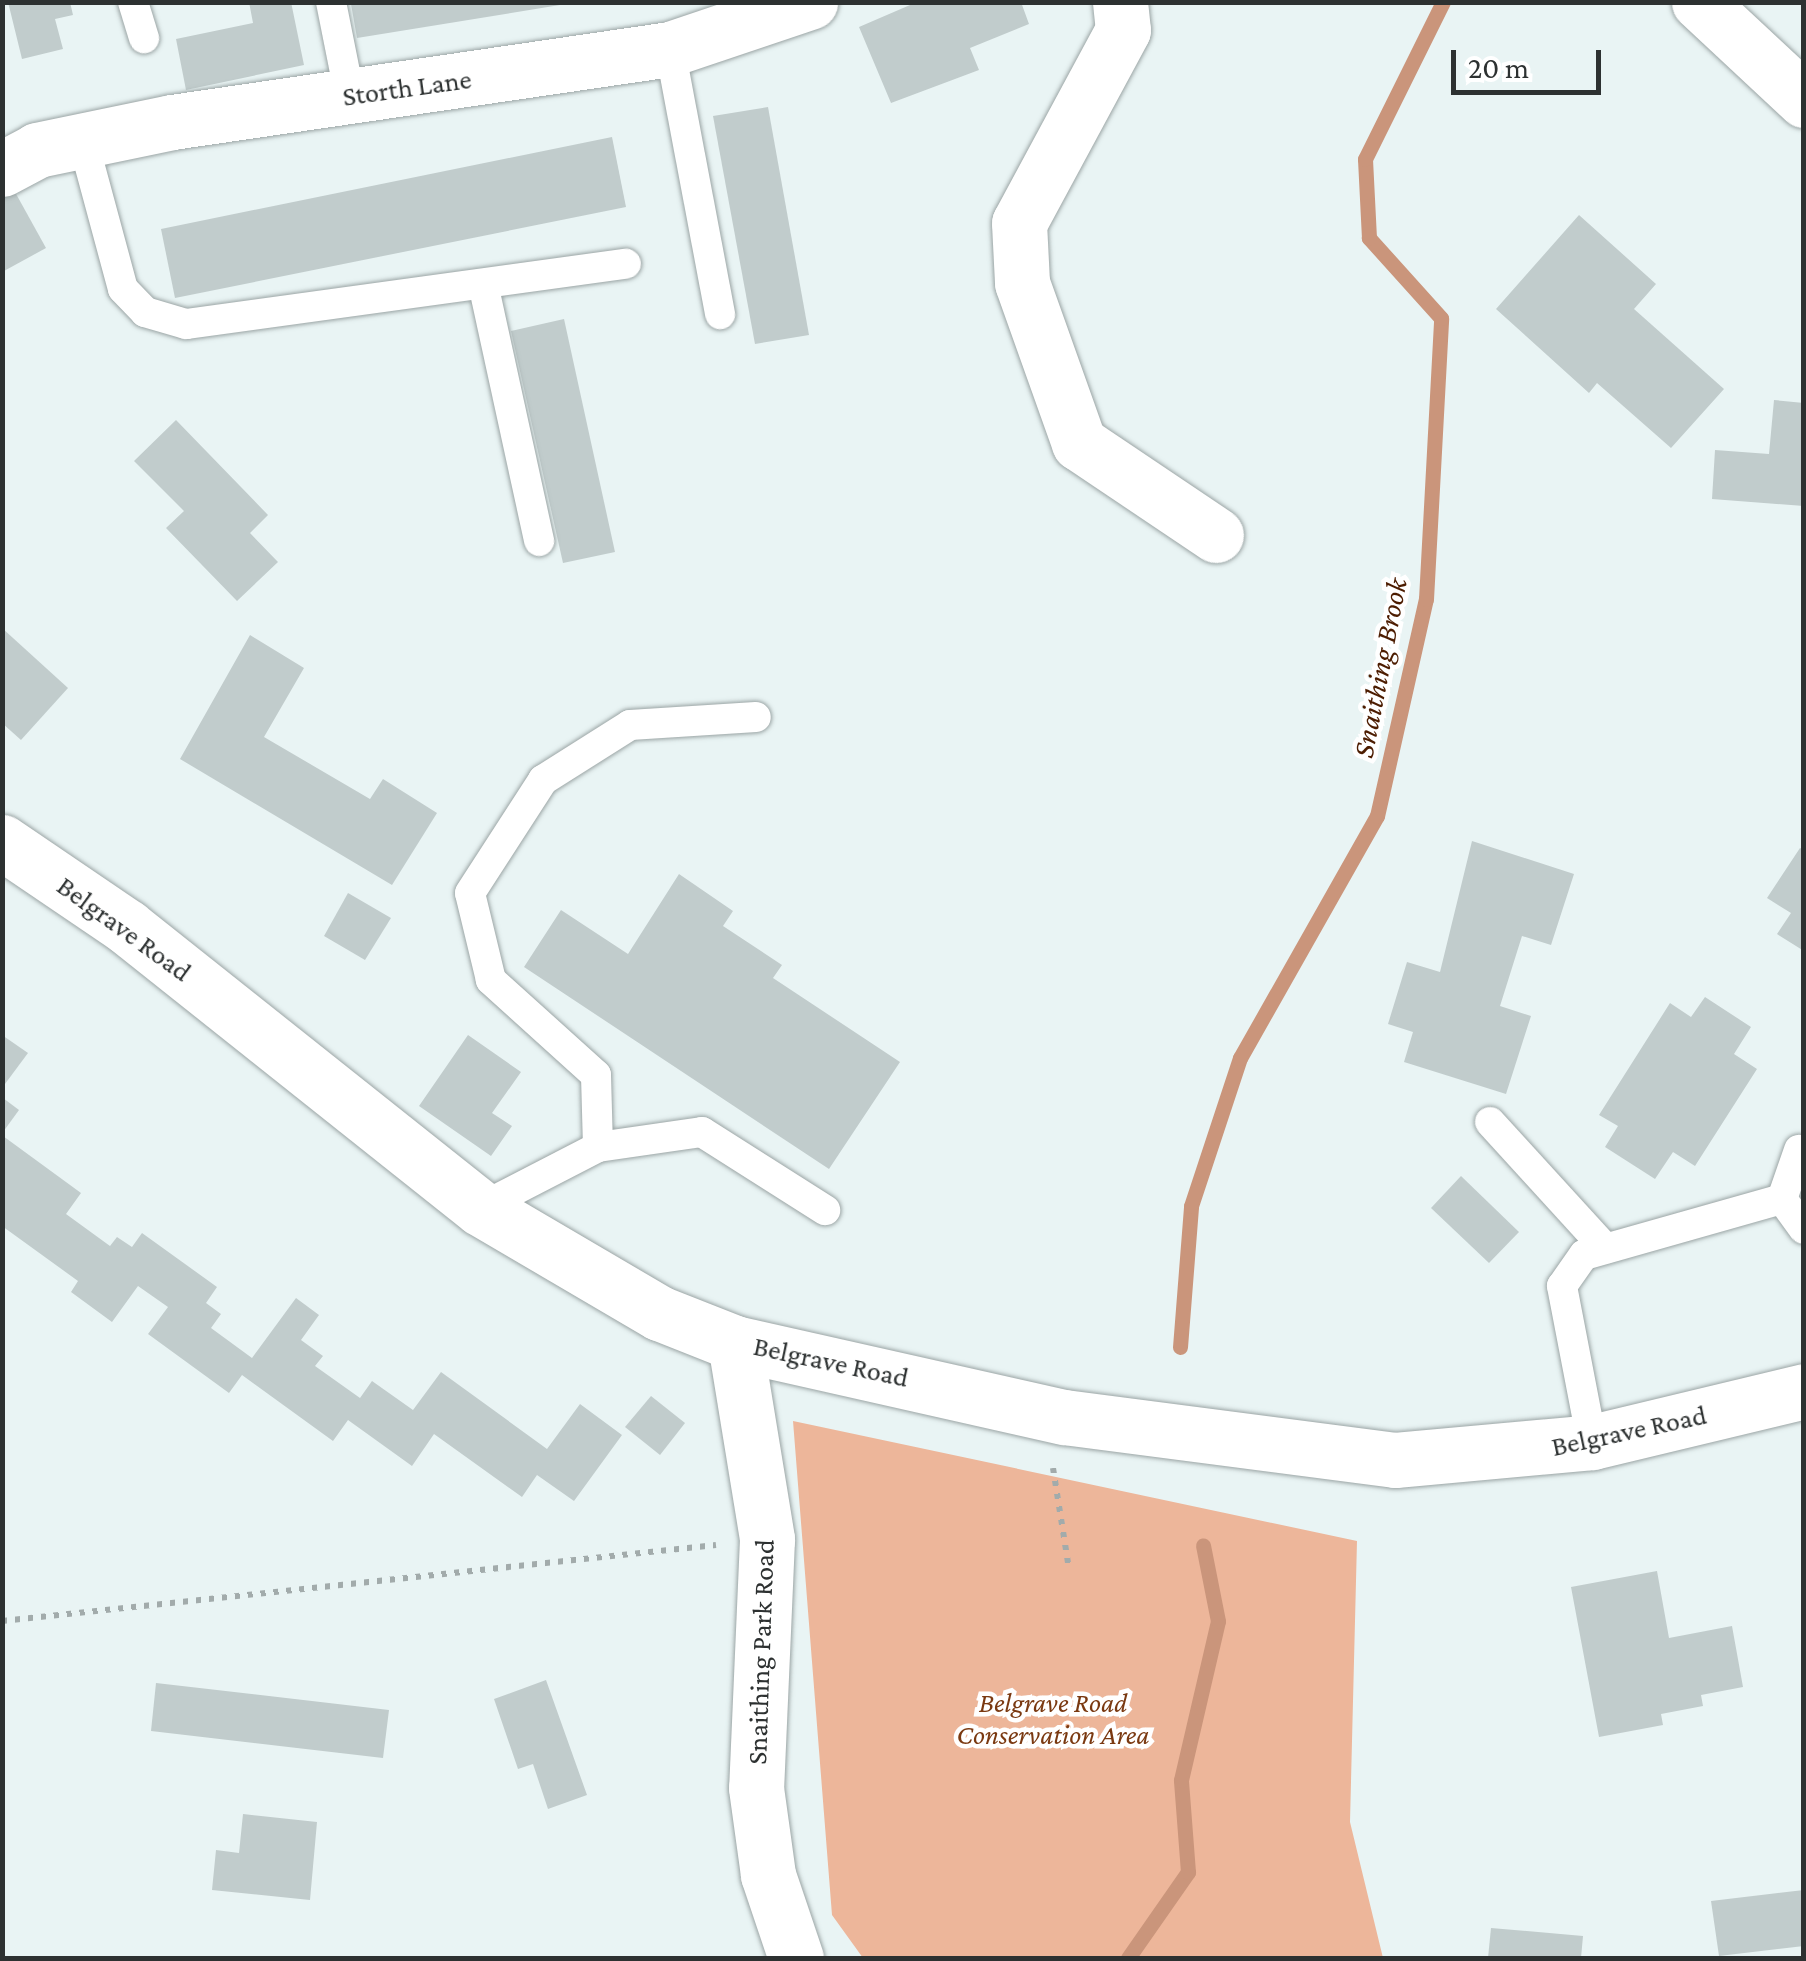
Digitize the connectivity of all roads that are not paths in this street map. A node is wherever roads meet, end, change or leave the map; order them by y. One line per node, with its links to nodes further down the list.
1 (133, 2): 6 (lane)
2 (331, 2): 8 (lane)
3 (810, 2): 7 (street, Storth Lane)
4 (1120, 2): 15 (street)
5 (1699, 2): 9 (street)
6 (144, 38)
7 (670, 49): 8 (street, Storth Lane); 14 (lane)
8 (350, 97): 10 (street, Storth Lane)
9 (1804, 100)
10 (84, 141): 11 (street, Storth Lane); 13 (lane)
11 (2, 169)
12 (626, 264): 13 (lane)
13 (484, 288): 16 (lane)
14 (720, 314)
15 (1216, 535)
16 (539, 540)
17 (756, 716): 20 (lane)
18 (2, 842): 23 (street, Belgrave Road)
19 (1490, 1122): 26 (lane)
20 (598, 1147): 23 (lane); 24 (lane)
21 (1799, 1150): 22 (lane)
22 (1782, 1200): 25 (lane); 26 (lane)
23 (480, 1208): 27 (street, Belgrave Road)
24 (825, 1210)
25 (1804, 1229)
26 (1605, 1248): 29 (lane)
27 (735, 1342): 29 (street, Belgrave Road); 30 (street, Snaithing Park Road)
28 (1804, 1391): 29 (street, Belgrave Road)
29 (1592, 1442)
30 (796, 1958)

